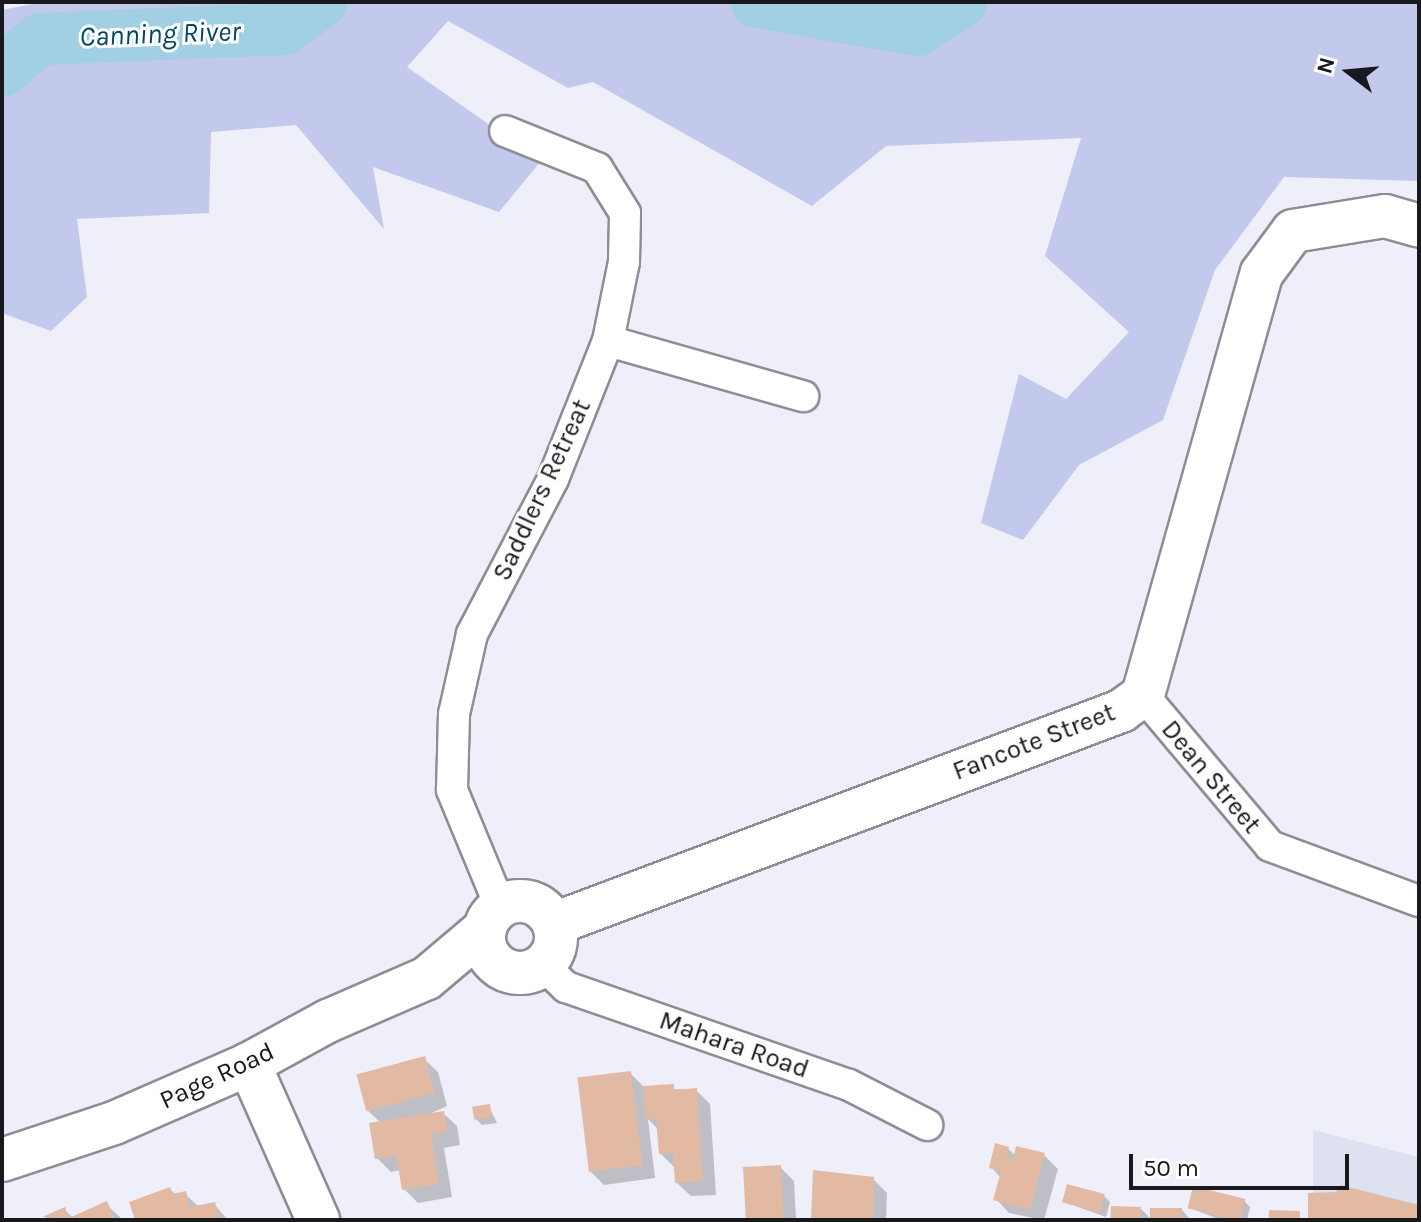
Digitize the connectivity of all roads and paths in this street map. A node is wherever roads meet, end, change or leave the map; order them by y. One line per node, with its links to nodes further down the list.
1 (505, 131): 3 (street, Saddlers Retreat)
2 (1419, 226): 5 (main road, Fancote Street)
3 (608, 341): 4 (street); 7 (street, Saddlers Retreat)
4 (803, 396)
5 (1143, 695): 6 (street, Dean Street); 8 (main road, Fancote Street)
6 (1419, 901)
7 (492, 918): 8 (main road); 9 (main road); 10 (main road, Page Road)
8 (554, 924): 9 (main road)
9 (526, 968): 10 (main road, Page Road); 12 (street, Mahara Road)
10 (427, 978): 11 (main road, Page Road)
11 (249, 1064): 13 (main road, Page Road); 14 (main road)
12 (927, 1125)
13 (2, 1160)
14 (318, 1220)

